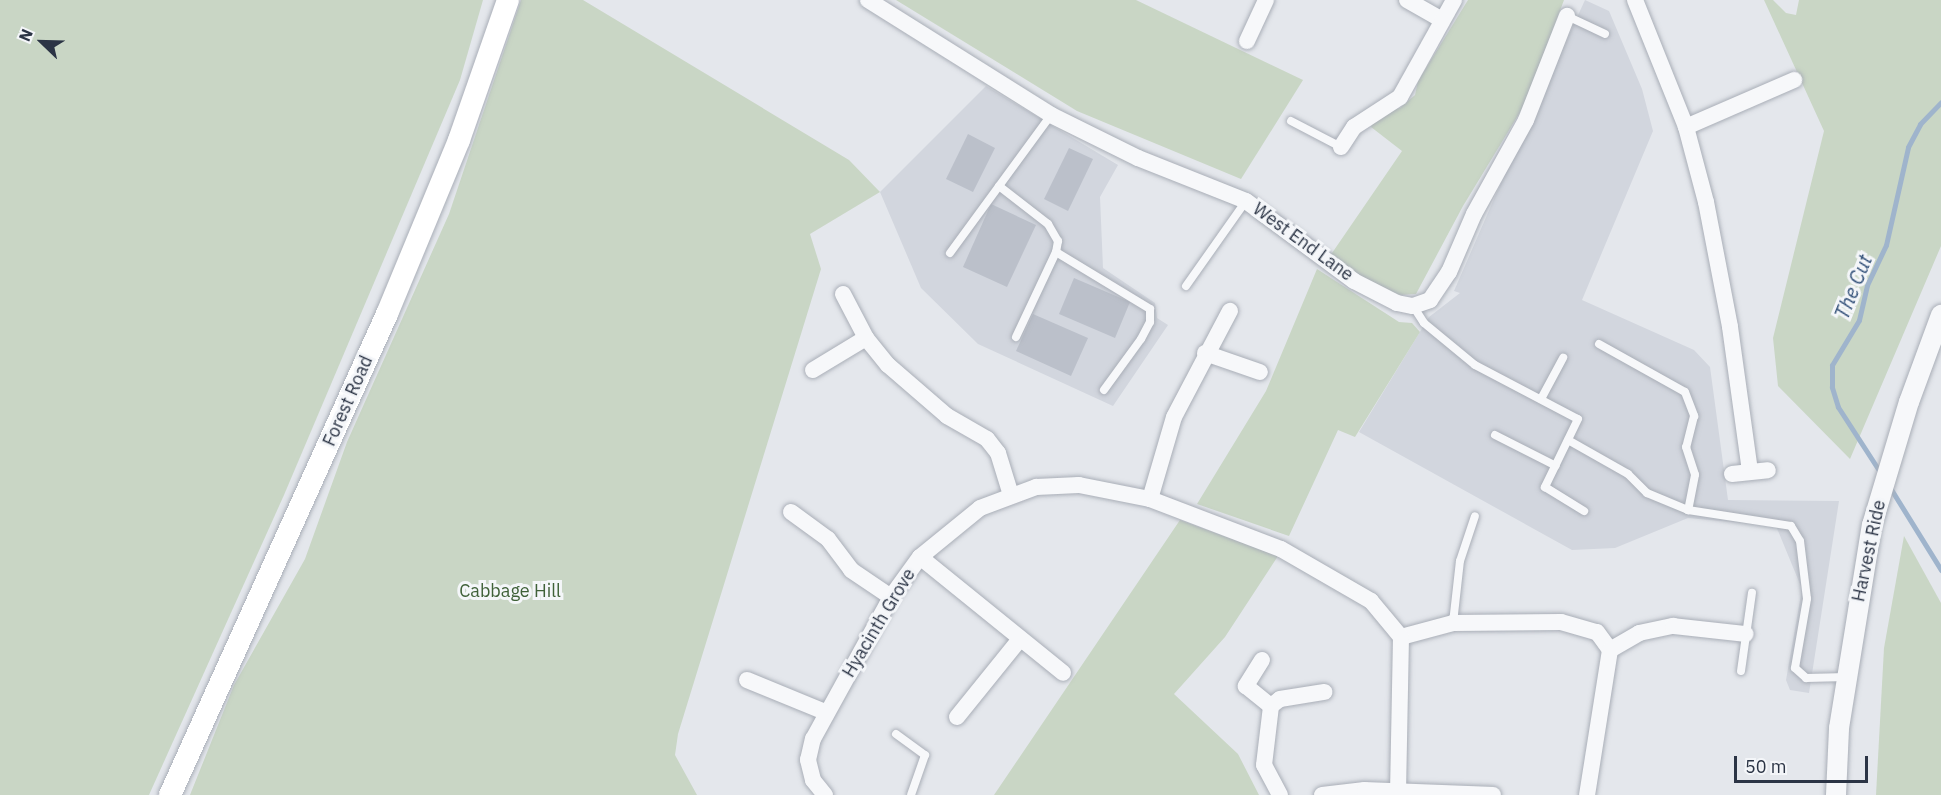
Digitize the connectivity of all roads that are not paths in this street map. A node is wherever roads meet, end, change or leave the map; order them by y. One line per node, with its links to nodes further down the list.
1 (508, 0): 65 (main road, Forest Road)
2 (868, 0): 12 (street, West End Lane)
3 (1266, 0): 10 (street)
4 (1407, 0): 8 (street)
5 (1454, 0): 8 (street)
6 (1635, 0): 14 (street)
7 (1566, 16): 9 (lane); 22 (street)
8 (1442, 20): 15 (street)
9 (1605, 34)
10 (1247, 41)
11 (1794, 80): 14 (street)
12 (1051, 115): 16 (lane); 17 (street, West End Lane)
13 (1291, 121): 15 (lane)
14 (1686, 127): 38 (street)
15 (1341, 147)
16 (999, 186): 18 (lane); 19 (lane)
17 (1246, 201): 20 (lane); 22 (street, West End Lane)
18 (1056, 252): 25 (lane); 32 (lane)
19 (950, 254)
20 (1186, 286)
21 (843, 294): 26 (street)
22 (1413, 306): 33 (lane)
23 (1230, 311): 28 (street)
24 (1941, 315): 57 (street, Harvest Ride)
25 (1016, 337)
26 (866, 338): 30 (street); 40 (street)
27 (1599, 344): 42 (lane)
28 (1205, 353): 31 (street); 41 (street)
29 (1563, 357): 33 (lane)
30 (813, 370)
31 (1260, 372)
32 (1104, 390)
33 (1541, 399): 35 (lane)
34 (1496, 435): 36 (lane)
35 (1568, 440): 36 (lane); 42 (lane)
36 (1556, 466): 43 (lane)
37 (1768, 470): 38 (street)
38 (1749, 472): 39 (street)
39 (1732, 474)
40 (1011, 495): 41 (street, Hyacinth Grove); 46 (street, Hyacinth Grove)
41 (1150, 499): 51 (street, Hyacinth Grove)
42 (1688, 510): 57 (lane)
43 (1584, 511)
44 (791, 512): 48 (street)
45 (1475, 516): 49 (lane)
46 (921, 556): 48 (street, Hyacinth Grove); 52 (street)
47 (1752, 593): 50 (lane)
48 (891, 597): 61 (street, Hyacinth Grove)
49 (1453, 623): 51 (street); 53 (street)
50 (1746, 634): 53 (street); 55 (lane)
51 (1401, 637): 64 (street)
52 (1020, 639): 56 (street); 62 (street)
53 (1610, 650): 71 (street)
54 (1262, 660): 60 (street)
55 (1742, 671)
56 (1063, 673)
57 (1847, 676): 72 (street, Harvest Ride)
58 (747, 680): 61 (street)
59 (1324, 692): 60 (street)
60 (1271, 706): 68 (street)
61 (825, 712): 66 (street, Hyacinth Grove)
62 (957, 717)
63 (896, 734): 67 (lane)
64 (1398, 792): 69 (street); 70 (street)
65 (170, 795)
66 (825, 795)
67 (911, 795)
68 (1280, 795)
69 (1322, 795)
70 (1492, 795)
71 (1587, 795)
72 (1836, 795)

